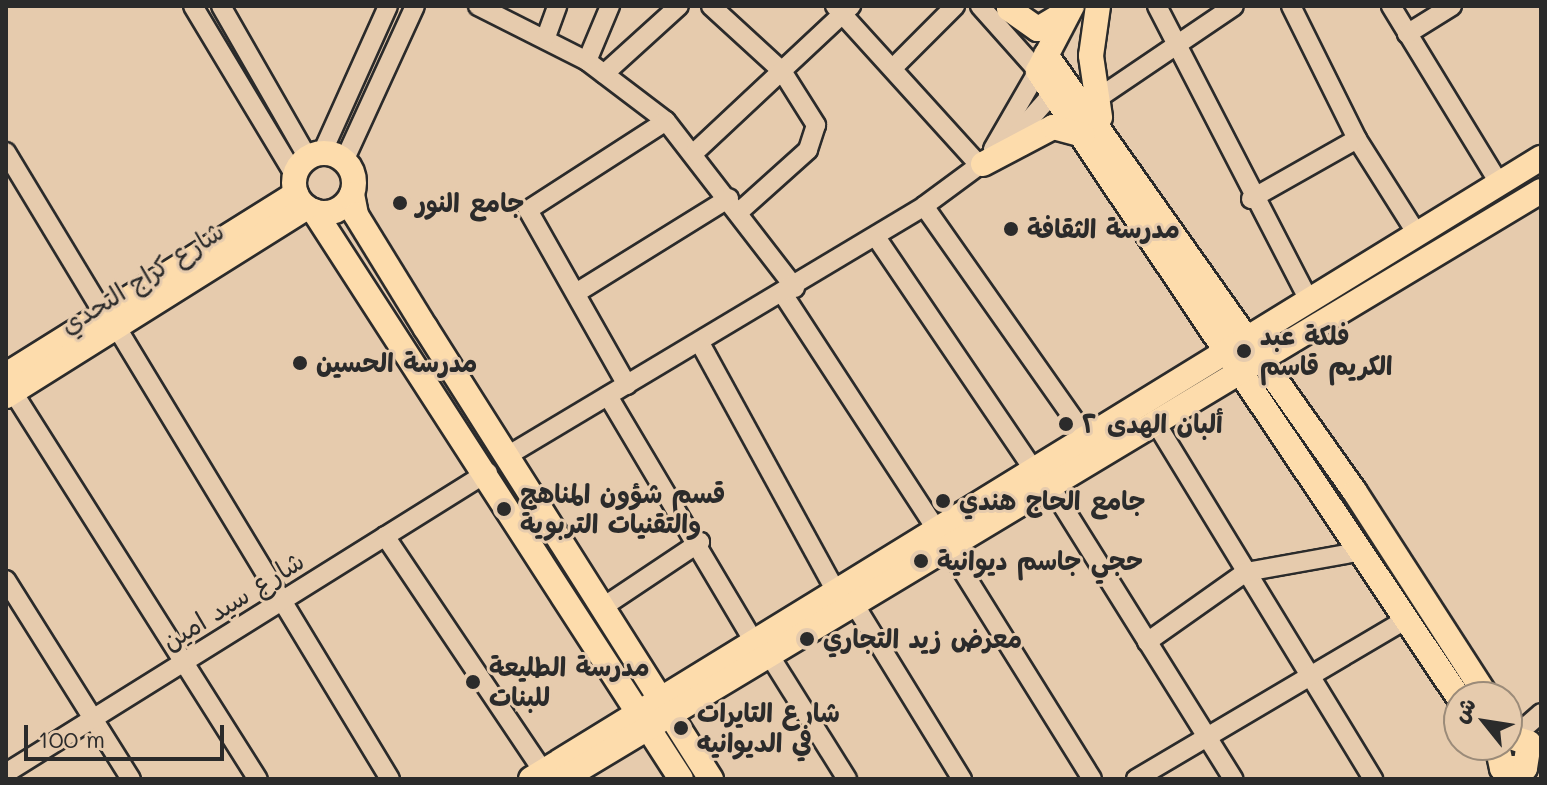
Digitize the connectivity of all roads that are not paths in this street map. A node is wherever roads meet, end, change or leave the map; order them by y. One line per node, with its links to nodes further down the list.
1 (193, 6): 38 (street)
2 (221, 6): 38 (street)
3 (388, 6): 38 (street)
4 (415, 6): 38 (street)
5 (557, 6): 22 (street)
6 (610, 6): 24 (street)
7 (679, 6): 28 (street)
8 (711, 6): 27 (street)
9 (955, 6): 26 (street)
10 (980, 6): 25 (street)
11 (1072, 6): 18 (main road); 25 (main road)
12 (1097, 6): 29 (main road); 30 (main road)
13 (1157, 6): 23 (street)
14 (1234, 6): 23 (street)
15 (1291, 6): 33 (street)
16 (1391, 6): 21 (street)
17 (1452, 6): 21 (street)
18 (1008, 7): 25 (street)
19 (485, 8): 22 (street)
20 (843, 8): 26 (street); 27 (street)
21 (1407, 34): 39 (street)
22 (546, 37): 24 (street)
23 (1174, 42): 30 (street); 42 (street)
24 (587, 61): 28 (street)
25 (1042, 63): 29 (main road); 37 (street)
26 (895, 66): 37 (street)
27 (782, 71): 35 (street); 43 (street)
28 (604, 74): 31 (street)
29 (1058, 83): 30 (main road); 32 (main road); 37 (street)
30 (1091, 103): 52 (main road)
31 (666, 121): 35 (street); 48 (street)
32 (1083, 135): 37 (main road); 52 (main road)
33 (1357, 139): 42 (street); 45 (street)
34 (6, 152): 50 (street)
35 (695, 152): 43 (street)
36 (1541, 158): 39 (main road)
37 (981, 165): 44 (street)
38 (312, 180): 41 (main road); 41 (main road, شارع كراج التحدي); 50 (main road, شارع كراج التحدي); 59 (main road)
39 (1499, 183): 45 (main road)
40 (1541, 191): 52 (main road)
41 (352, 194): 58 (main road)
42 (1251, 199): 49 (street)
43 (734, 205): 47 (street); 48 (street)
44 (924, 206): 46 (street); 57 (street)
45 (1417, 234): 49 (main road)
46 (876, 237): 47 (street); 60 (street)
47 (789, 291): 51 (street); 62 (street)
48 (576, 293): 53 (street)
49 (1308, 299): 52 (main road)
50 (110, 320): 54 (main road, شارع كراج التحدي); 68 (street)
51 (700, 343): 53 (street); 67 (street)
52 (1244, 352): 56 (main road); 57 (main road); 64 (main road); 76 (main road)
53 (627, 385): 55 (street)
54 (8, 387): 73 (street)
55 (608, 396): 58 (street); 63 (street)
56 (1154, 420): 60 (main road); 65 (street)
57 (1087, 438): 60 (main road)
58 (507, 456): 69 (main road)
59 (488, 472): 61 (street, شارع سيد امين); 79 (main road)
60 (1042, 477): 62 (main road); 71 (street)
61 (385, 536): 68 (street, شارع سيد امين); 84 (street)
62 (942, 538): 67 (main road); 93 (street)
63 (700, 542): 69 (street); 72 (street)
64 (1363, 551): 65 (street); 70 (main road)
65 (1246, 572): 71 (street); 74 (street)
66 (6, 580): 80 (street)
67 (844, 596): 72 (main road); 92 (street)
68 (282, 601): 73 (street, شارع سيد امين); 88 (street)
69 (603, 607): 77 (main road)
70 (1407, 619): 74 (street); 75 (main road)
71 (1147, 642): 82 (street)
72 (761, 646): 77 (main road); 91 (street)
73 (182, 663): 80 (street, شارع سيد امين); 87 (street)
74 (1310, 677): 82 (street); 96 (street)
75 (1448, 681)
76 (1476, 681)
77 (665, 704): 79 (main road); 90 (main road)
78 (1541, 713): 81 (street)
79 (642, 718): 84 (main road); 89 (main road)
80 (93, 719): 83 (street, شارع سيد امين); 86 (street)
81 (1523, 735)
82 (1206, 737): 94 (street); 95 (street)
83 (6, 773): 85 (street)
84 (546, 776)
85 (9, 779)
86 (131, 779)
87 (258, 779)
88 (390, 779)
89 (681, 779)
90 (711, 779)
91 (847, 779)
92 (962, 779)
93 (1092, 779)
94 (1136, 779)
95 (1233, 779)
96 (1373, 779)

